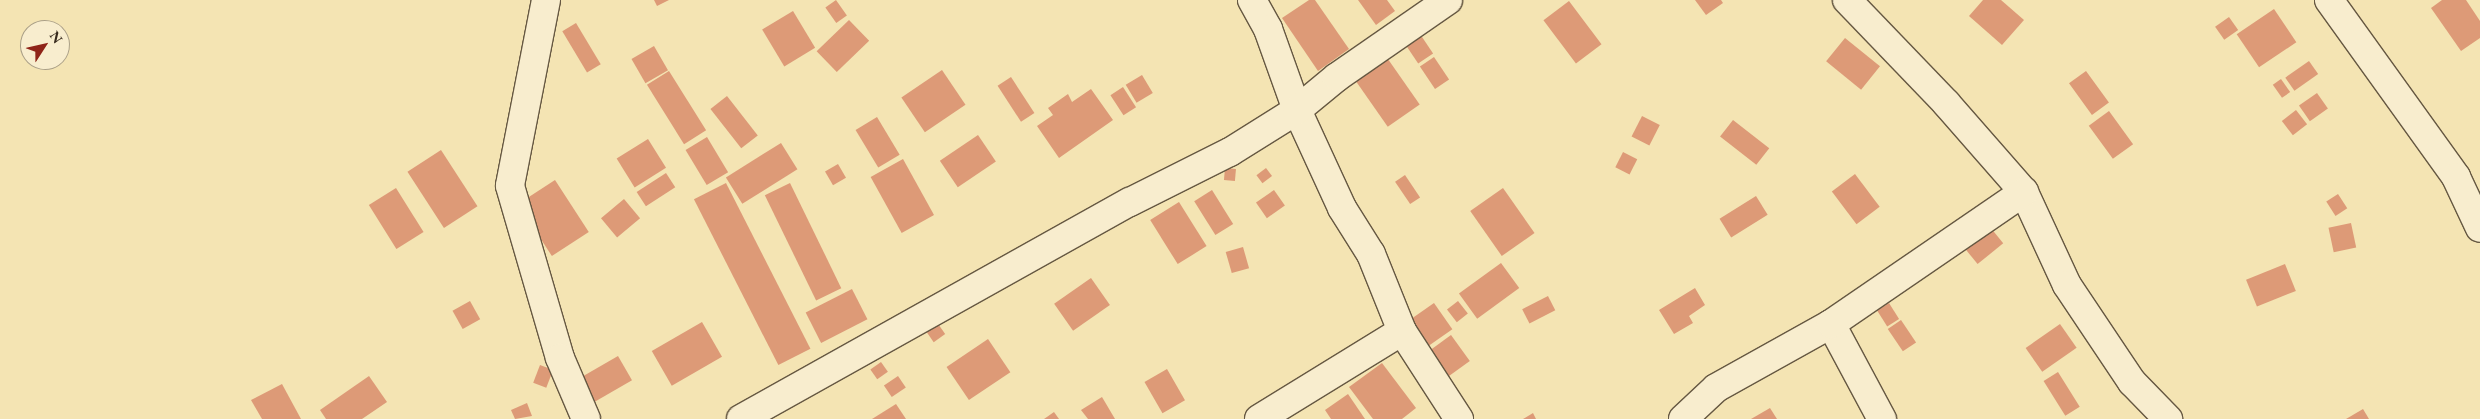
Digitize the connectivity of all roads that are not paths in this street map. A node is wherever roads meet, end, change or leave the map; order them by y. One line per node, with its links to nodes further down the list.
1 (546, 0): 11 (street)
2 (1252, 0): 6 (street)
3 (1448, 0): 6 (street)
4 (1848, 0): 7 (street)
5 (2329, 0): 8 (street)
6 (1297, 110): 10 (street); 12 (street)
7 (2024, 192): 9 (street); 17 (street)
8 (2480, 228)
9 (1831, 324): 15 (street); 16 (street)
10 (1402, 332): 13 (street); 14 (street)
11 (586, 419)
12 (741, 419)
13 (1259, 419)
14 (1459, 419)
15 (1683, 419)
16 (1882, 419)
17 (2168, 419)

